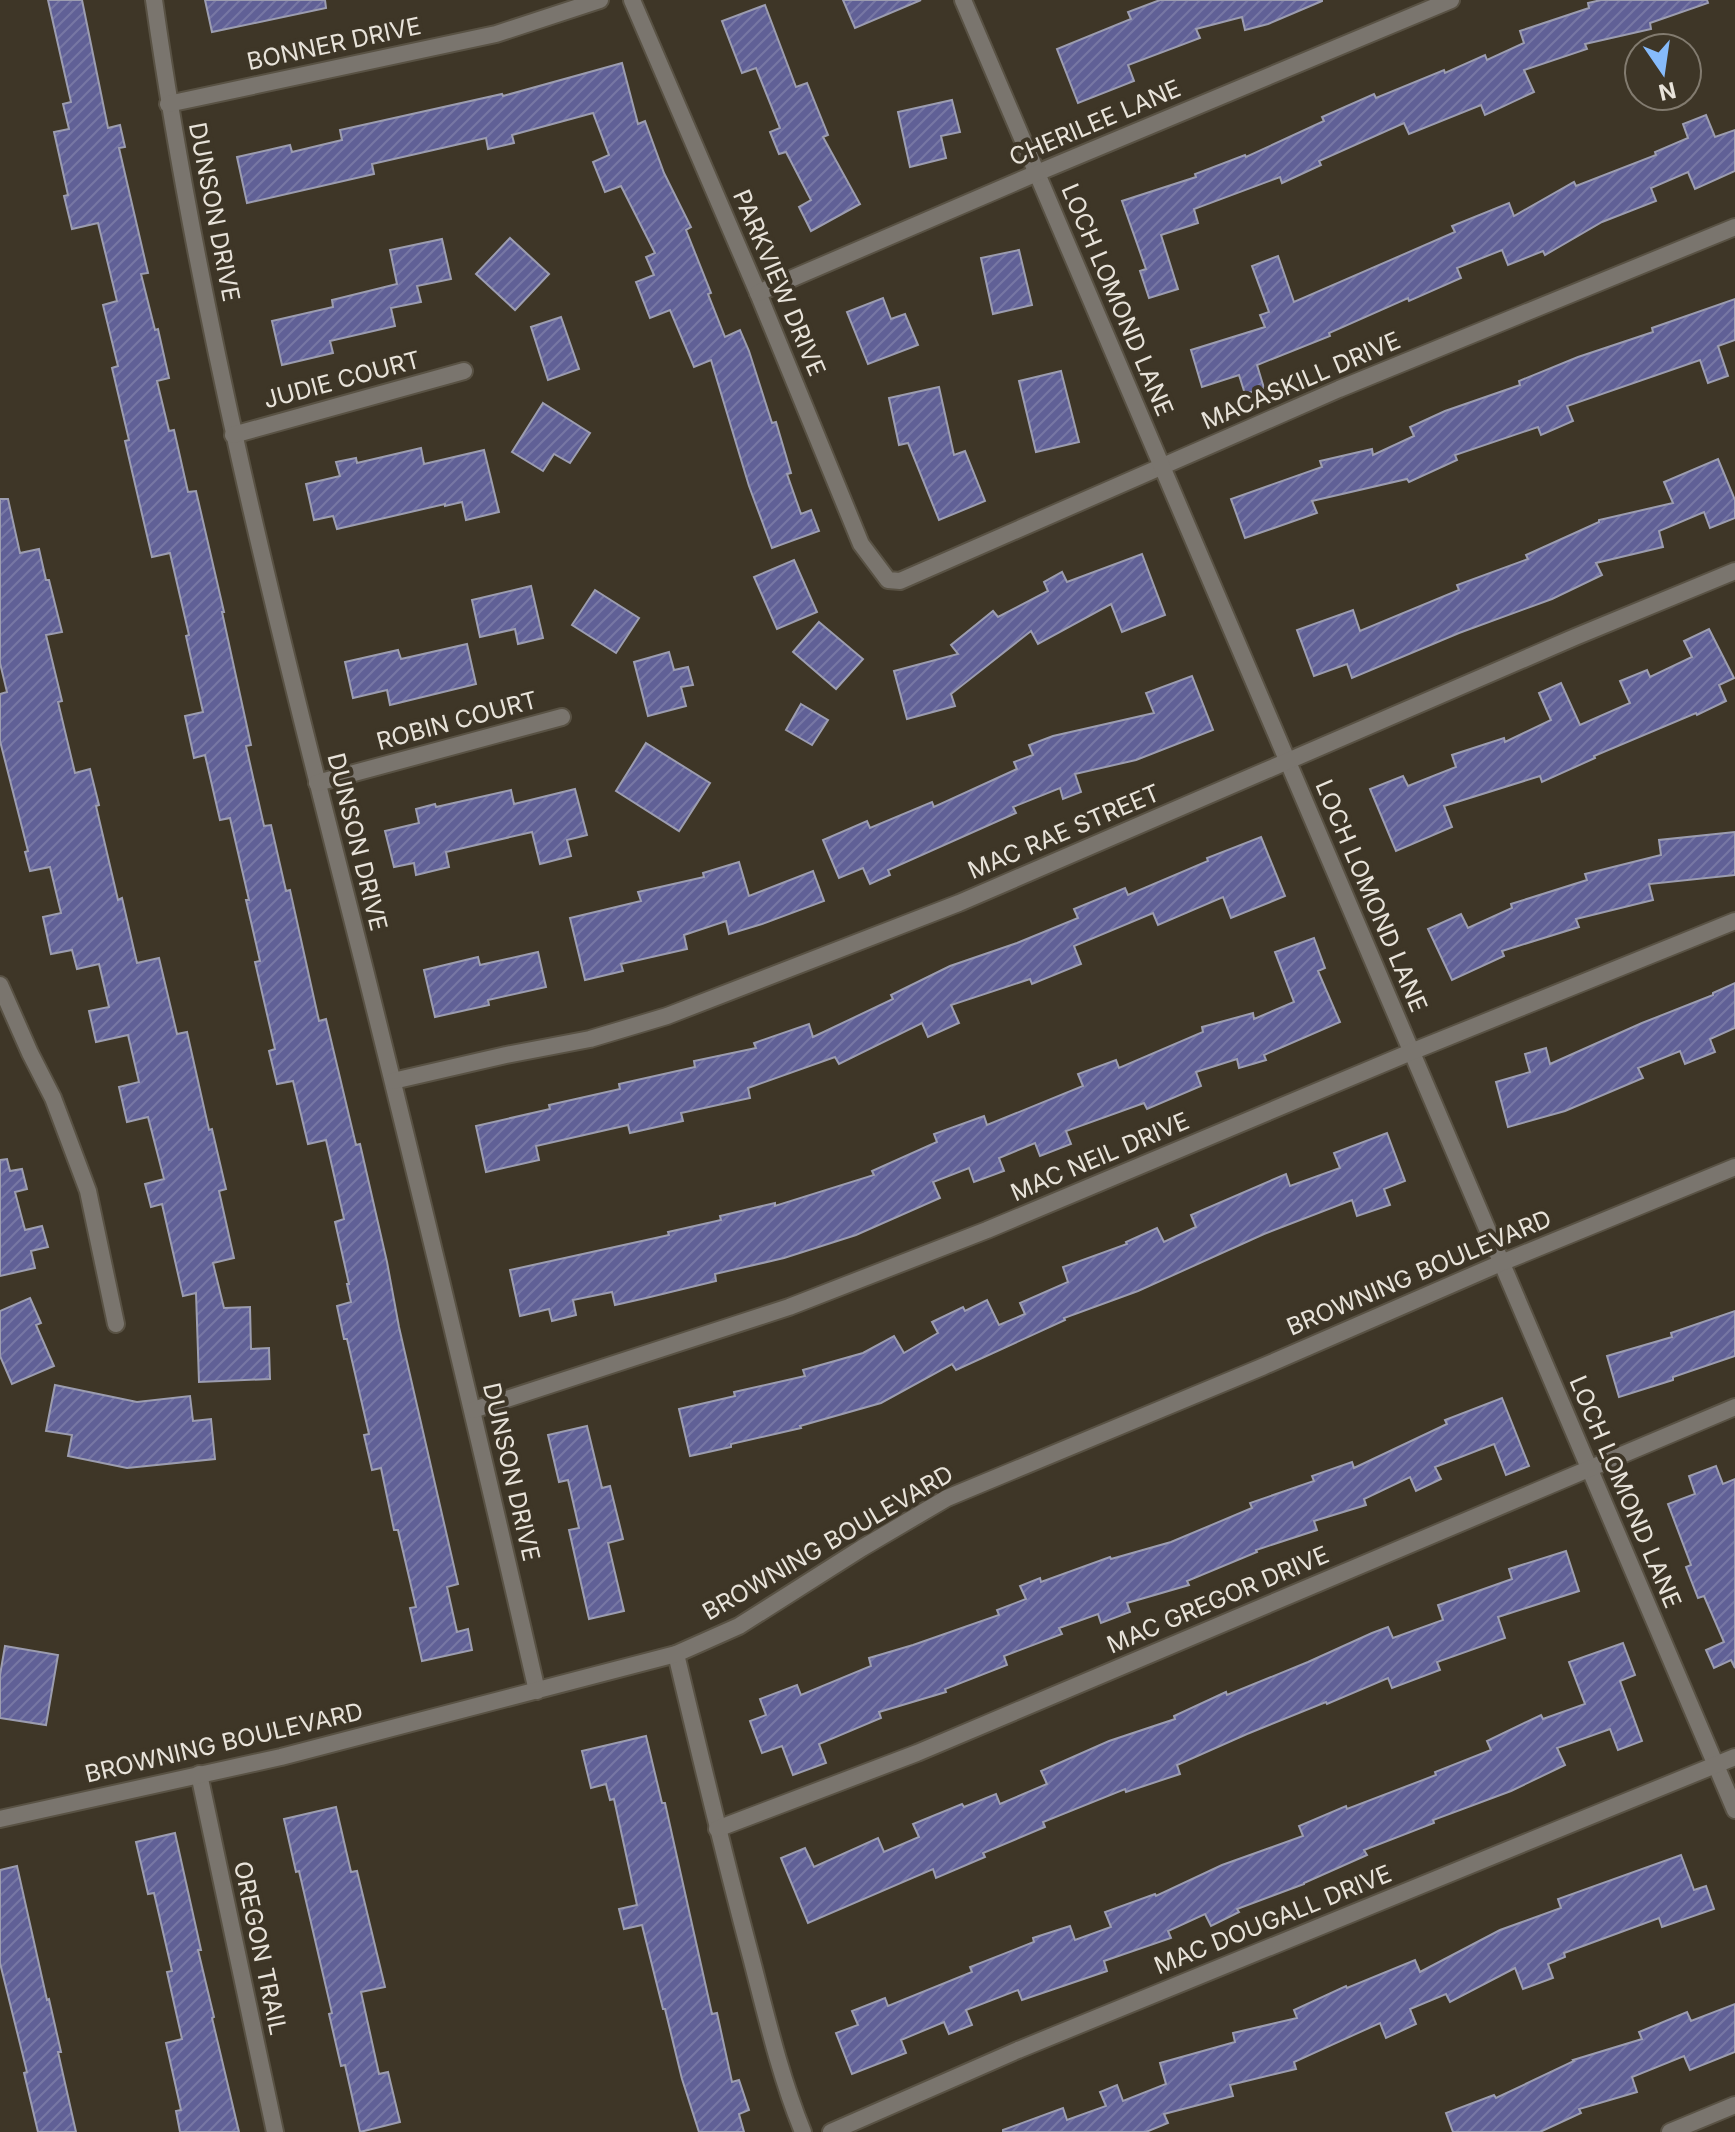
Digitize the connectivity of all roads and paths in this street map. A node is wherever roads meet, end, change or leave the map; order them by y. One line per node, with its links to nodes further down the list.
1 (154, 0): 6 (street, DUNSON DRIVE)
2 (600, 0): 6 (street, BONNER DRIVE)
3 (632, 0): 9 (street, PARKVIEW DRIVE)
4 (963, 0): 7 (street, LOCH LOMOND LANE)
5 (1451, 0): 7 (street, CHERILEE LANE)
6 (168, 104): 11 (street, DUNSON DRIVE)
7 (1037, 173): 9 (street, CHERILEE LANE); 12 (street, LOCH LOMOND LANE)
8 (1735, 227): 12 (street, MACASKILL DRIVE)
9 (758, 293): 14 (street, PARKVIEW DRIVE)
10 (464, 371): 11 (street, JUDIE COURT)
11 (233, 435): 17 (street, DUNSON DRIVE)
12 (1163, 467): 14 (street, MACASKILL DRIVE); 16 (street, LOCH LOMOND LANE)
13 (1735, 571): 16 (street, MAC RAE STREET)
14 (888, 580)
15 (562, 717): 17 (street, ROBIN COURT)
16 (1288, 761): 20 (street, LOCH LOMOND LANE); 21 (street, MAC RAE STREET)
17 (317, 783): 21 (street, DUNSON DRIVE)
18 (1735, 921): 20 (street, MAC NEIL DRIVE)
19 (0, 985): 24 (street)
20 (1411, 1052): 23 (street, LOCH LOMOND LANE); 26 (street, MAC NEIL DRIVE)
21 (393, 1081): 26 (street, DUNSON DRIVE)
22 (1735, 1167): 23 (street, BROWNING BOULEVARD)
23 (1501, 1263): 27 (street, LOCH LOMOND LANE); 28 (street, BROWNING BOULEVARD)
24 (116, 1324)
25 (1735, 1407): 27 (street, MAC GREGOR DRIVE)
26 (473, 1410): 29 (street, DUNSON DRIVE)
27 (1589, 1469): 31 (street, LOCH LOMOND LANE); 35 (street, MAC GREGOR DRIVE)
28 (676, 1654): 29 (street, BROWNING BOULEVARD); 35 (street)
29 (537, 1691): 32 (street, BROWNING BOULEVARD)
30 (1735, 1757): 31 (street, MAC DOUGALL DRIVE)
31 (1716, 1765): 33 (street, LOCH LOMOND LANE); 39 (street, MAC DOUGALL DRIVE)
32 (199, 1774): 34 (street, BROWNING BOULEVARD); 37 (street, OREGON TRAIL)
33 (1735, 1810)
34 (0, 1819)
35 (717, 1829): 38 (street)
36 (1735, 2105): 40 (street)
37 (275, 2132)
38 (803, 2132)
39 (831, 2132)
40 (1670, 2132)

